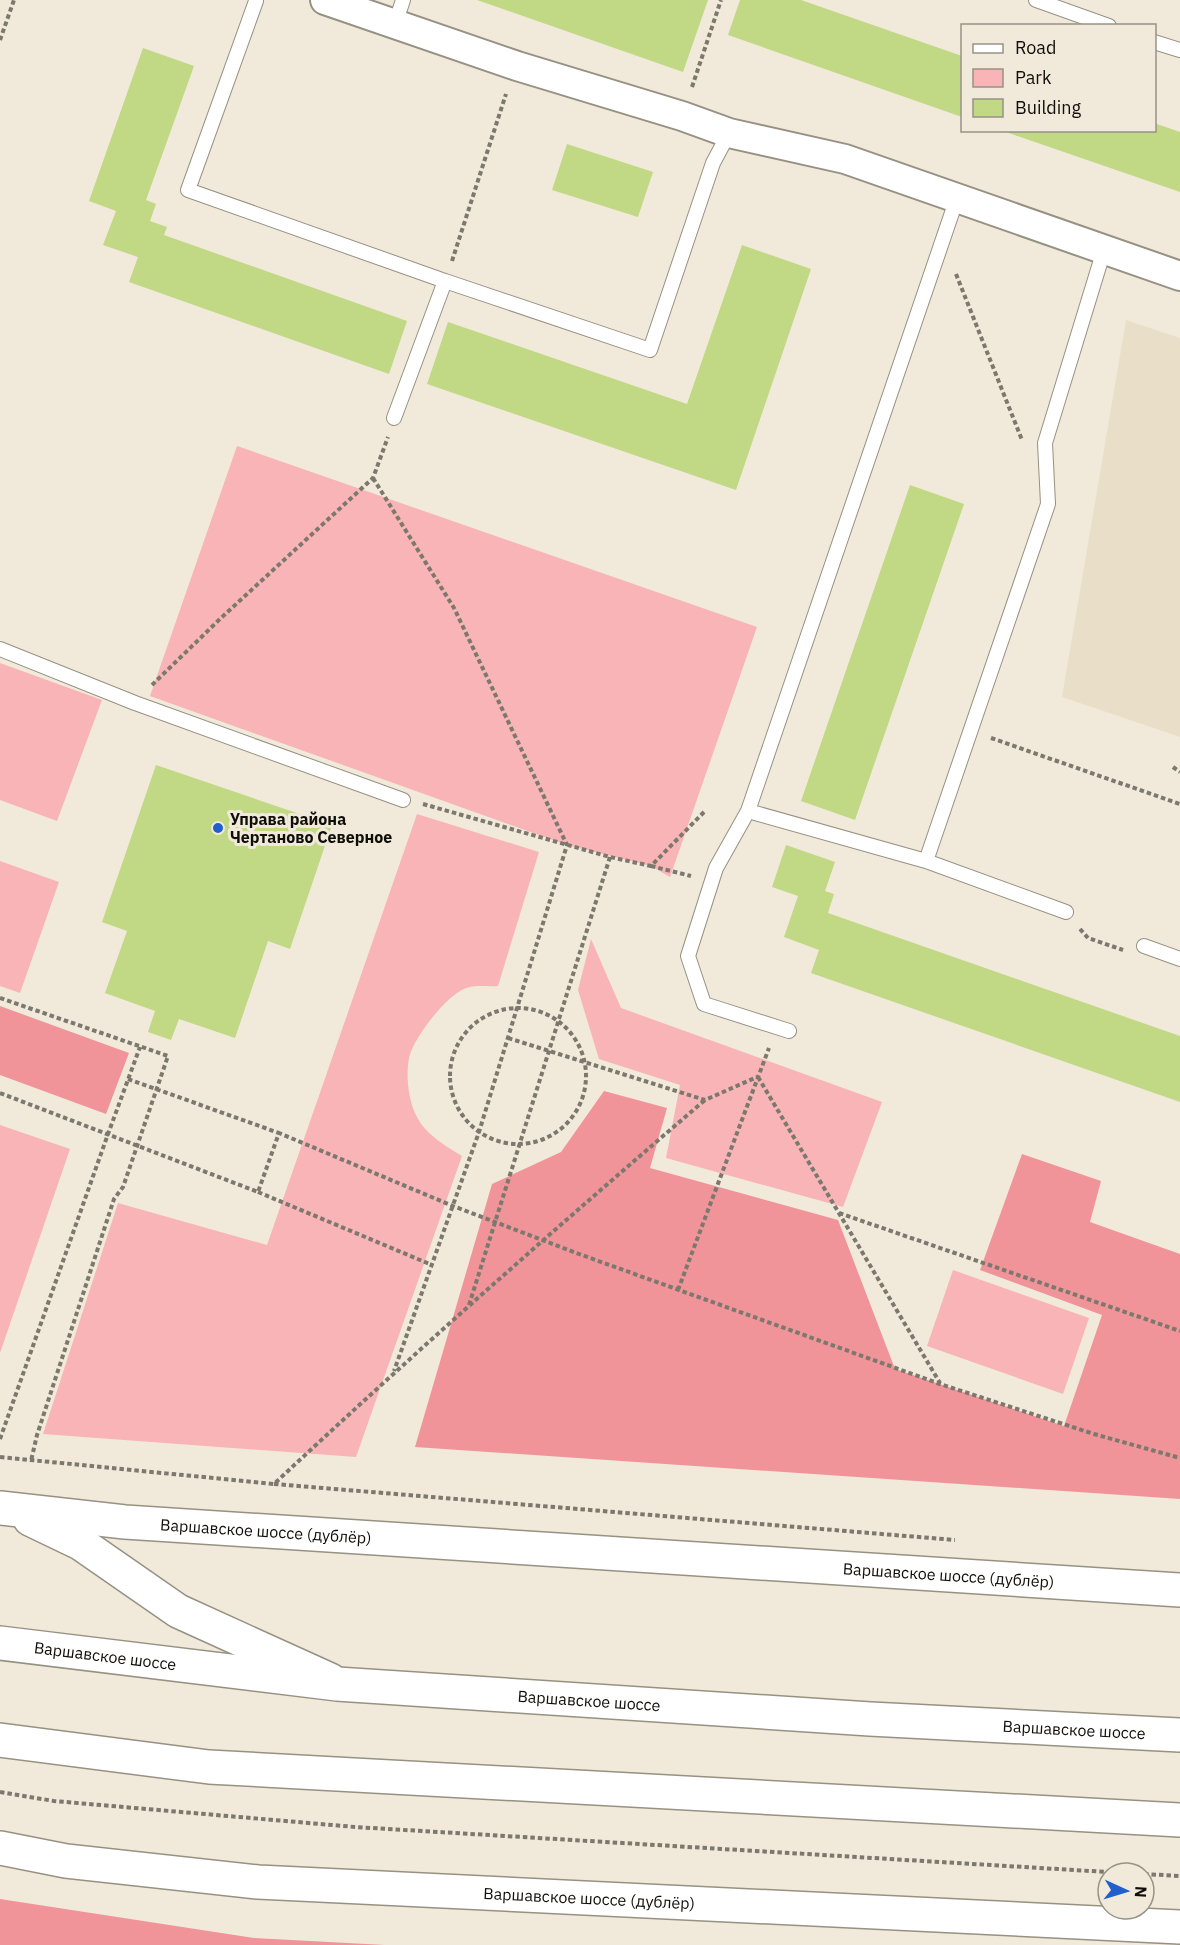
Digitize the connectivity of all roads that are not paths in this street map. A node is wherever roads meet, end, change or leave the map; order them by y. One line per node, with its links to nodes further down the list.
1 (325, 0): 4 (street)
2 (1036, 0): 5 (lane)
3 (256, 1): 12 (lane)
4 (399, 12): 8 (street)
5 (1103, 24)
6 (1156, 42): 7 (lane)
7 (1180, 50)
8 (729, 133): 9 (street); 12 (lane)
9 (957, 198): 10 (street); 16 (lane)
10 (1104, 250): 11 (street); 17 (lane)
11 (1180, 276)
12 (445, 281): 13 (lane)
13 (394, 418)
14 (0, 649): 15 (lane)
15 (403, 800)
16 (748, 811): 17 (lane); 21 (lane)
17 (926, 861): 18 (lane)
18 (1066, 912)
19 (1144, 946): 20 (lane)
20 (1180, 959)
21 (783, 1030)
22 (4, 1508): 23 (main road, Варшавское шоссе (дублёр)); 25 (main road)
23 (1180, 1590)
24 (0, 1642): 25 (main road, Варшавское шоссе)
25 (337, 1683): 26 (main road, Варшавское шоссе)
26 (1180, 1735)
27 (0, 1740): 28 (main road)
28 (1180, 1820)
29 (0, 1848): 30 (main road, Варшавское шоссе (дублёр))
30 (1180, 1928)

